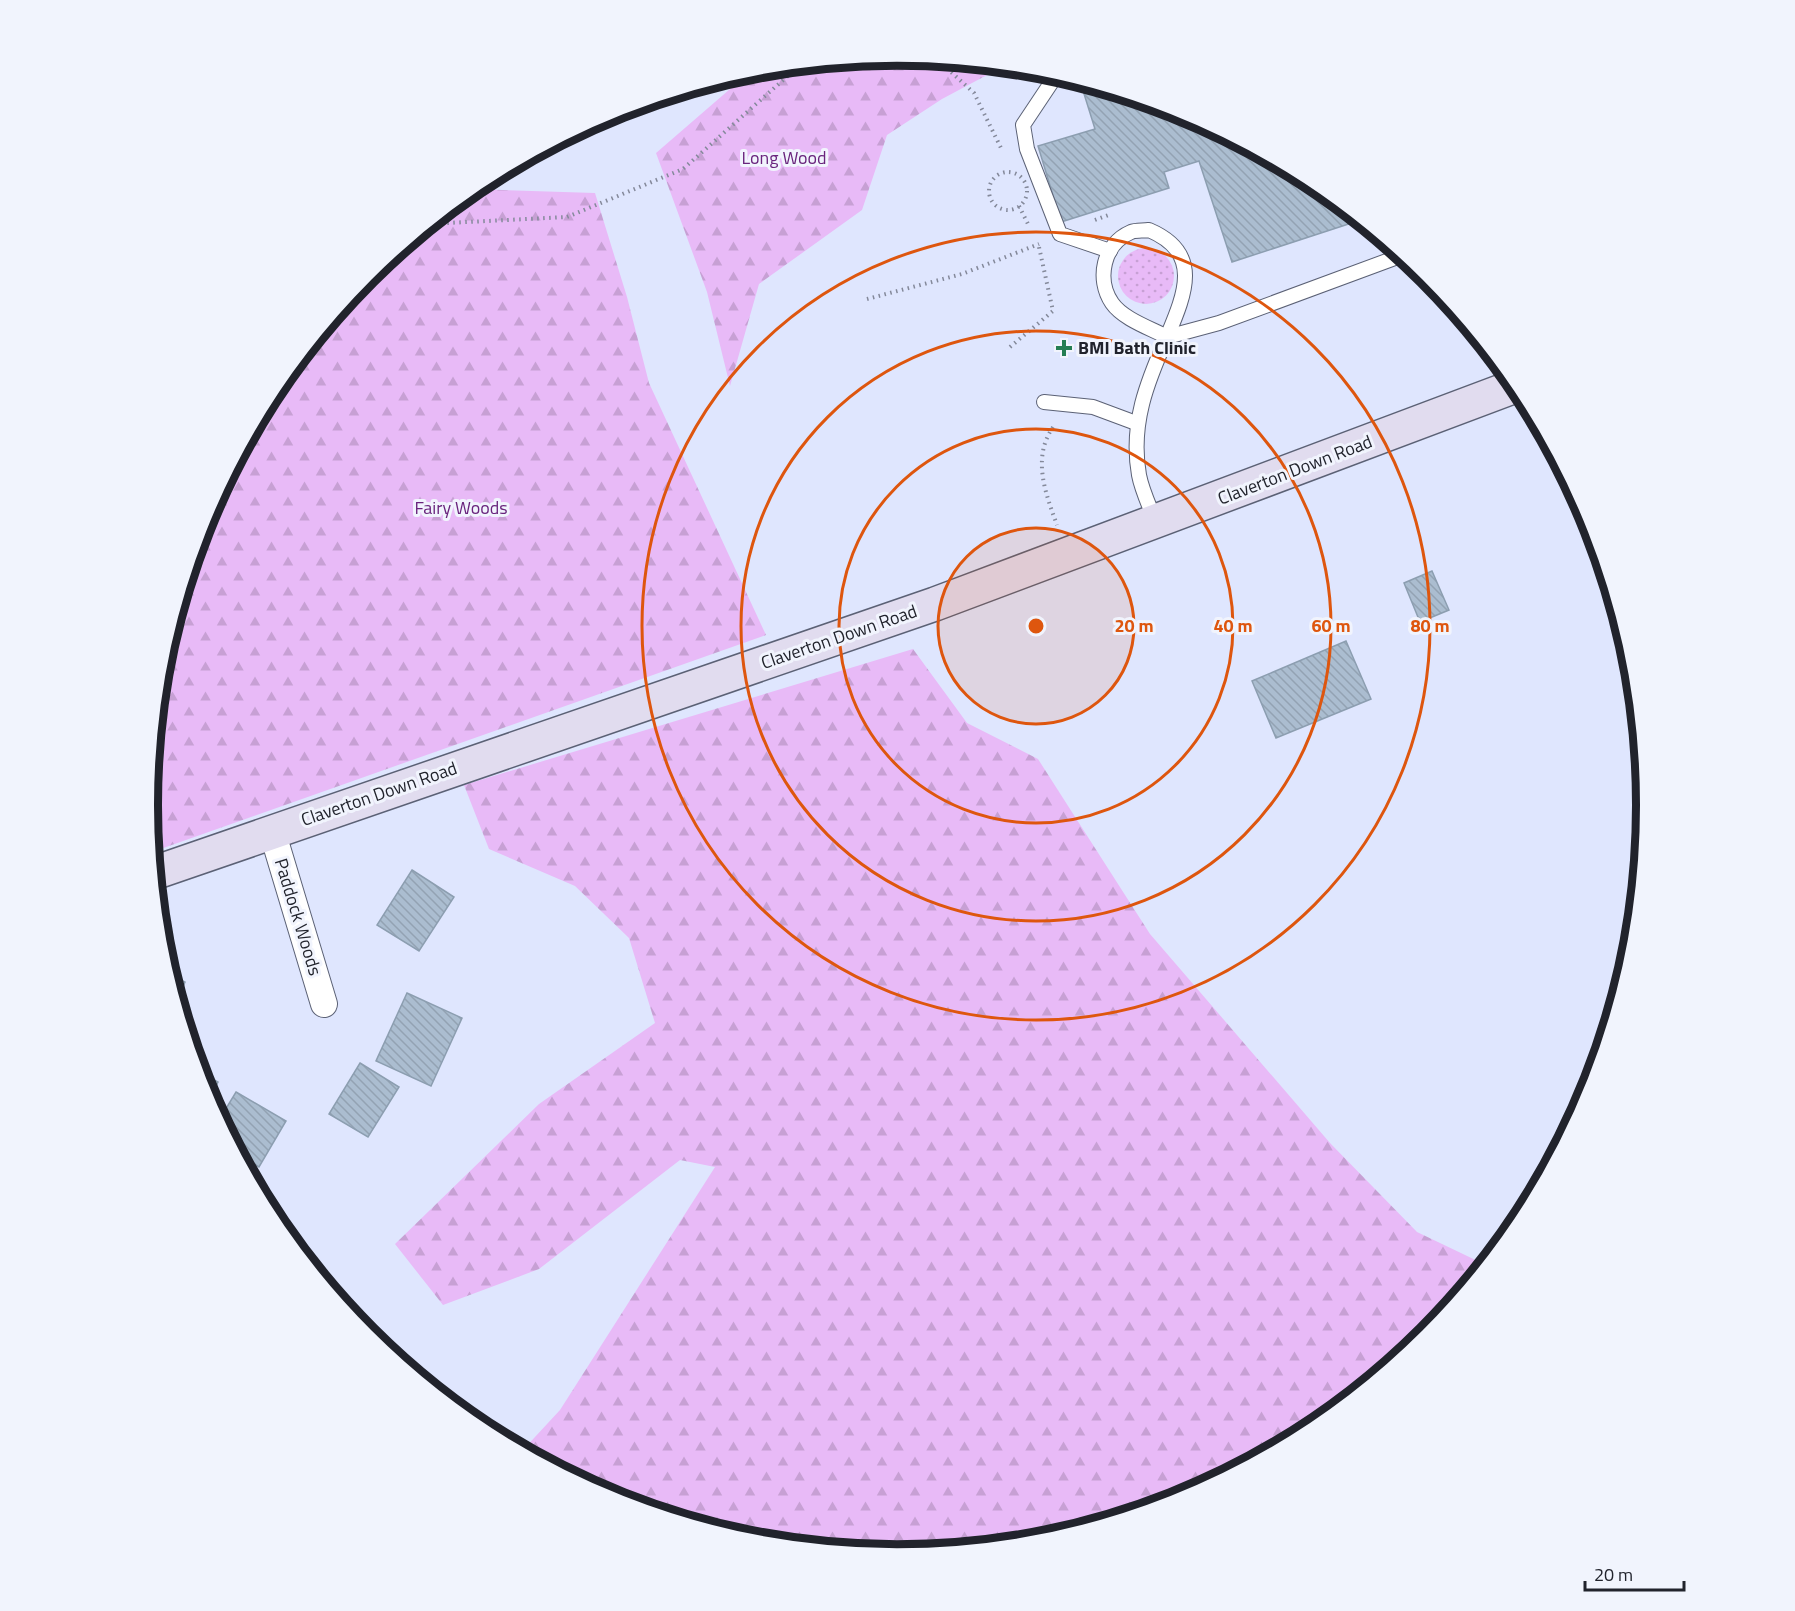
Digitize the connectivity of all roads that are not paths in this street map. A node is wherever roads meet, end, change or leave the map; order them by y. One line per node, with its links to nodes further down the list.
1 (1051, 82): 2 (lane)
2 (1110, 251): 4 (lane); 4 (lane)
3 (1394, 258): 4 (lane)
4 (1167, 337): 7 (lane)
5 (1508, 389): 8 (street, Claverton Down Road)
6 (1044, 402): 7 (lane)
7 (1136, 423): 8 (lane)
8 (1156, 523): 9 (street, Claverton Down Road)
9 (272, 831): 10 (street, Claverton Down Road); 11 (street, Paddock Woods)
10 (161, 870)
11 (324, 1004)

